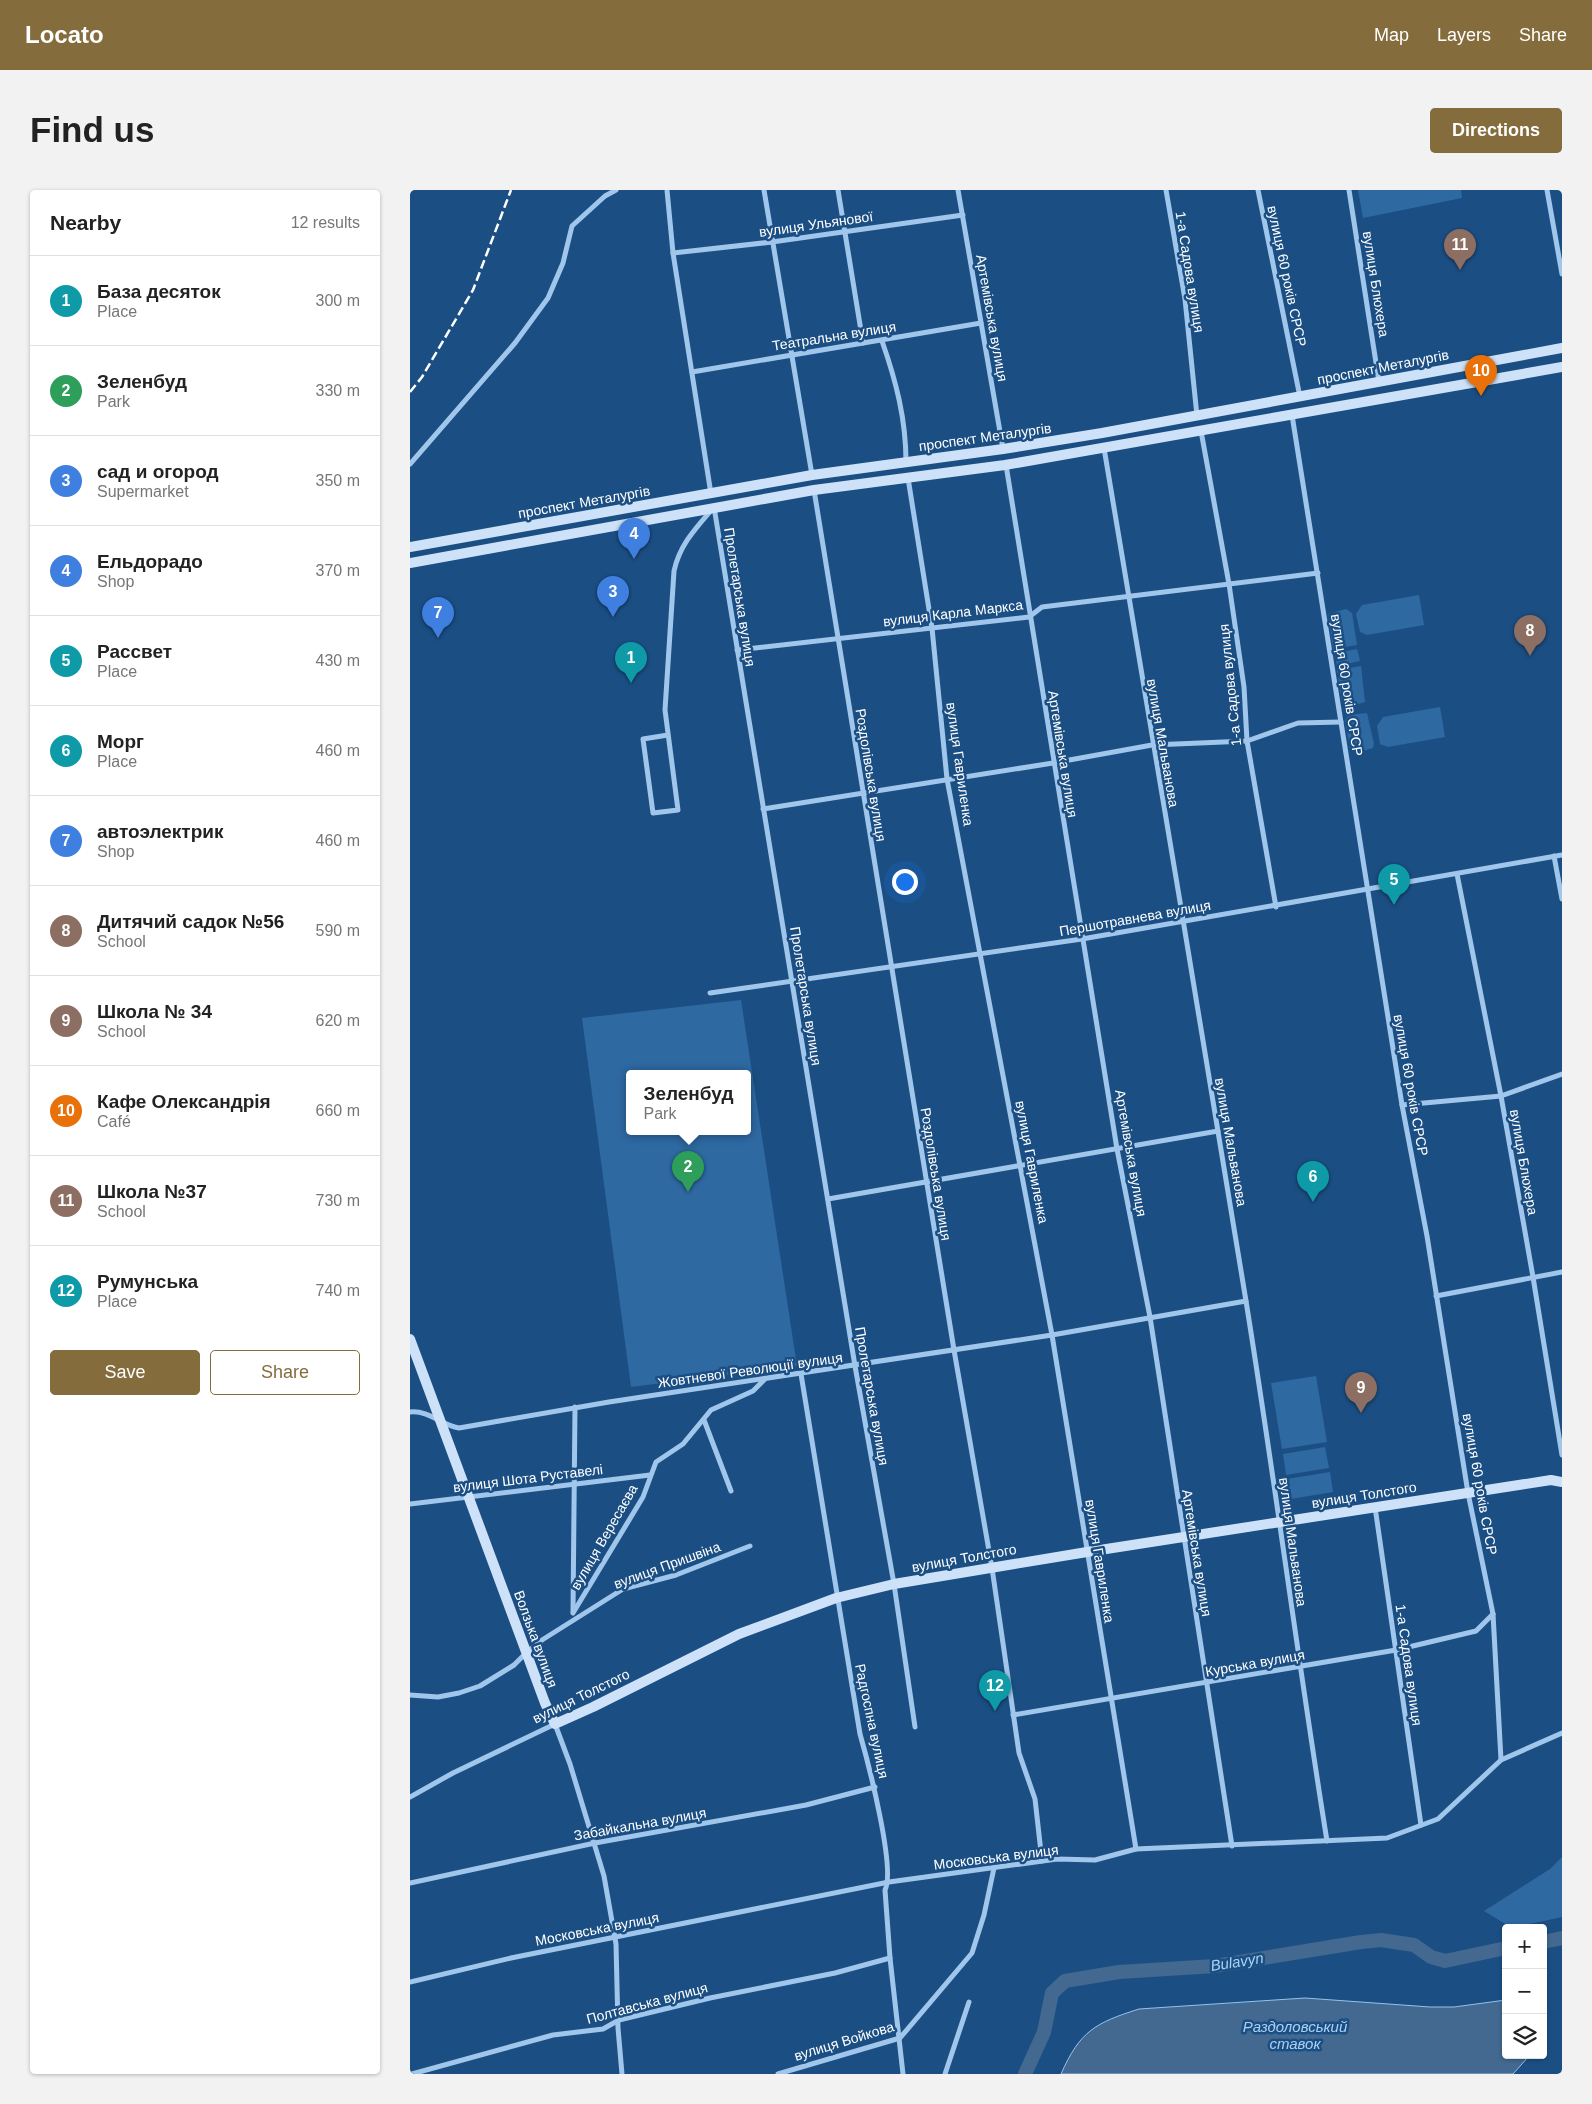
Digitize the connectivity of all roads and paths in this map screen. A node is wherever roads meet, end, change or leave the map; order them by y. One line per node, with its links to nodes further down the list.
1 (616, 190): 33 (street)
2 (667, 190): 13 (street)
3 (764, 190): 12 (street)
4 (838, 190): 11 (street)
5 (958, 190): 10 (street, Артемівська вулиця)
6 (1166, 190): 27 (street, 1-а Садова вулиця)
7 (1258, 190): 24 (street, вулиця 60 років СРСР)
8 (1349, 190): 22 (street, вулиця Блюхера)
9 (1547, 190): 14 (street)
10 (963, 215): 11 (street, вулиця Ульянової); 15 (street, Артемівська вулиця)
11 (845, 232): 12 (street, вулиця Ульянової); 17 (street)
12 (772, 242): 13 (street, вулиця Ульянової); 19 (street)
13 (672, 253): 21 (street)
14 (1562, 274)
15 (981, 322): 16 (street, Театральна вулиця); 31 (street, Артемівська вулиця)
16 (882, 341): 17 (street, Театральна вулиця); 32 (street)
17 (863, 343): 19 (street, Театральна вулиця)
18 (1562, 348): 22 (street, проспект Металургів)
19 (792, 353): 21 (street, Театральна вулиця); 35 (street)
20 (1562, 367): 25 (street, проспект Металургів)
21 (692, 372): 38 (street)
22 (1379, 382): 23 (street, проспект Металургів)
23 (1367, 384): 24 (street, проспект Металургів); 25 (street)
24 (1295, 398): 26 (street); 27 (street, проспект Металургів)
25 (1371, 400): 26 (street, проспект Металургів)
26 (1292, 414): 28 (street, проспект Металургів); 44 (street, вулиця 60 років СРСР)
27 (1198, 416): 28 (street); 29 (street, проспект Металургів)
28 (1201, 430): 30 (street, проспект Металургів); 45 (street, 1-а Садова вулиця)
29 (1102, 433): 30 (street); 31 (street, проспект Металургів)
30 (1104, 448): 34 (street, проспект Металургів); 46 (street, вулиця Мальванова)
31 (1003, 450): 32 (street, проспект Металургів); 34 (street)
32 (906, 462): 35 (street, проспект Металургів); 36 (street)
33 (410, 464)
34 (1006, 465): 36 (street, проспект Металургів); 47 (street, Артемівська вулиця)
35 (812, 475): 37 (street); 38 (street, проспект Металургів)
36 (908, 478): 37 (street, проспект Металургів); 48 (street, вулиця Гавриленка)
37 (814, 490): 39 (street, проспект Металургів); 49 (street, Роздолівська вулиця)
38 (711, 494): 39 (street); 40 (street, проспект Металургів)
39 (714, 507): 41 (street, проспект Металургів); 50 (street, Пролетарська вулиця); 52 (street, Пролетарська вулиця)
40 (505, 530): 41 (street); 42 (street, проспект Металургів)
41 (508, 544): 43 (street, проспект Металургів)
42 (410, 547)
43 (410, 563)
44 (1318, 572): 45 (street, вулиця Карла Маркса); 51 (street, вулиця 60 років СРСР)
45 (1228, 584): 46 (street, вулиця Карла Маркса); 53 (street, 1-а Садова вулиця)
46 (1128, 596): 47 (street, вулиця Карла Маркса); 54 (street, вулиця Мальванова)
47 (1029, 617): 48 (street, вулиця Карла Маркса); 55 (street, Артемівська вулиця)
48 (932, 628): 49 (street, вулиця Карла Маркса); 56 (street, вулиця Гавриленка)
49 (837, 638): 50 (street, вулиця Карла Маркса); 57 (street, Роздолівська вулиця)
50 (737, 650): 58 (street, Пролетарська вулиця)
51 (1340, 722): 53 (street); 62 (street, вулиця 60 років СРСР)
52 (668, 735): 52 (street, Пролетарська вулиця)
53 (1247, 741): 54 (street); 64 (street, 1-а Садова вулиця)
54 (1152, 745): 55 (street); 65 (street, вулиця Мальванова)
55 (1053, 763): 56 (street); 66 (street, Артемівська вулиця)
56 (947, 779): 57 (street); 67 (street, вулиця Гавриленка)
57 (862, 793): 58 (street); 68 (street, Роздолівська вулиця)
58 (763, 809): 69 (street, Пролетарська вулиця)
59 (1562, 855): 60 (street, Першотравнева вулиця)
60 (1554, 856): 61 (street, Першотравнева вулиця); 63 (street)
61 (1457, 874): 62 (street, Першотравнева вулиця); 72 (street, вулиця Блюхера)
62 (1368, 890): 64 (street, Першотравнева вулиця); 73 (street, вулиця 60 років СРСР)
63 (1562, 899)
64 (1276, 907): 65 (street, Першотравнева вулиця)
65 (1183, 920): 66 (street, Першотравнева вулиця); 74 (street, вулиця Мальванова)
66 (1082, 939): 67 (street, Першотравнева вулиця); 75 (street, Артемівська вулиця)
67 (981, 954): 68 (street, Першотравнева вулиця); 76 (street, вулиця Гавриленка)
68 (891, 967): 69 (street, Першотравнева вулиця); 77 (street, Роздолівська вулиця)
69 (792, 982): 70 (street, Першотравнева вулиця); 78 (street, Пролетарська вулиця)
70 (710, 993)
71 (1562, 1074): 72 (street)
72 (1501, 1096): 73 (street); 80 (street, вулиця Блюхера)
73 (1402, 1105): 81 (street, вулиця 60 років СРСР)
74 (1218, 1131): 75 (street); 82 (street, вулиця Мальванова)
75 (1117, 1149): 76 (street); 83 (street, Артемівська вулиця)
76 (1022, 1166): 77 (street); 84 (street, вулиця Гавриленка)
77 (926, 1182): 78 (street); 86 (street, Роздолівська вулиця)
78 (828, 1199): 87 (street, Пролетарська вулиця)
79 (1562, 1272): 80 (street)
80 (1533, 1277): 81 (street); 94 (street, вулиця Блюхера)
81 (1436, 1296): 99 (street, вулиця 60 років СРСР)
82 (1246, 1301): 83 (street, Жовтневої Революції вулиця); 103 (street, вулиця Мальванова)
83 (1150, 1317): 84 (street, Жовтневої Революції вулиця); 104 (street, Артемівська вулиця)
84 (1052, 1335): 86 (street, Жовтневої Революції вулиця); 106 (street, вулиця Гавриленка)
85 (410, 1339): 92 (street, Волзька вулиця)
86 (954, 1350): 87 (street, Жовтневої Революції вулиця); 107 (street, Роздолівська вулиця)
87 (855, 1366): 88 (street, Жовтневої Революції вулиця); 108 (street, Пролетарська вулиця)
88 (801, 1374): 89 (street, Жовтневої Революції вулиця); 109 (street, Радгоспна вулиця)
89 (765, 1379): 90 (street, Жовтневої Революції вулиця); 93 (street, вулиця Вересаєва)
90 (575, 1407): 92 (street, Жовтневої Революції вулиця); 97 (street)
91 (410, 1412): 92 (street, Жовтневої Революції вулиця)
92 (440, 1420): 100 (street, Волзька вулиця)
93 (704, 1420): 95 (street, вулиця Вересаєва); 98 (street)
94 (1562, 1455)
95 (650, 1475): 97 (street, вулиця Шота Руставелі); 110 (street, вулиця Вересаєва)
96 (1562, 1482): 99 (street, вулиця Толстого)
97 (576, 1483): 100 (street, вулиця Шота Руставелі); 110 (street)
98 (731, 1491)
99 (1468, 1493): 102 (street, вулиця Толстого); 111 (street, вулиця 60 років СРСР)
100 (468, 1496): 101 (street, вулиця Шота Руставелі); 114 (street, Волзька вулиця)
101 (410, 1504)
102 (1375, 1507): 103 (street, вулиця Толстого); 113 (street, 1-а Садова вулиця)
103 (1280, 1522): 104 (street, вулиця Толстого); 115 (street, вулиця Мальванова)
104 (1184, 1538): 106 (street, вулиця Толстого); 116 (street, Артемівська вулиця)
105 (750, 1546): 112 (street, вулиця Пришвіна)
106 (1087, 1552): 107 (street, вулиця Толстого); 118 (street, вулиця Гавриленка)
107 (992, 1568): 108 (street, вулиця Толстого); 119 (street, Роздолівська вулиця)
108 (894, 1584): 109 (street, вулиця Толстого); 121 (street, Пролетарська вулиця)
109 (836, 1598): 120 (street, вулиця Толстого); 124 (street, Радгоспна вулиця)
110 (573, 1613): 112 (street)
111 (1493, 1614): 113 (street, Курська вулиця); 123 (street, вулиця 60 років СРСР)
112 (573, 1620): 114 (street, вулиця Пришвіна)
113 (1396, 1650): 115 (street, Курська вулиця); 126 (street, 1-а Садова вулиця)
114 (526, 1653): 117 (street, вулиця Пришвіна); 120 (street, Волзька вулиця)
115 (1298, 1667): 116 (street, Курська вулиця); 127 (street, вулиця Мальванова)
116 (1205, 1682): 118 (street, Курська вулиця); 129 (street, Артемівська вулиця)
117 (410, 1695)
118 (1111, 1698): 119 (street, Курська вулиця); 130 (street, вулиця Гавриленка)
119 (1013, 1715): 131 (street, Роздолівська вулиця)
120 (555, 1724): 125 (street, вулиця Толстого); 128 (street, Волзька вулиця)
121 (915, 1727)
122 (1562, 1733): 123 (street, Московська вулиця)
123 (1501, 1760): 126 (street, Московська вулиця)
124 (875, 1787): 128 (street, Забайкальна вулиця); 133 (street, Радгоспна вулиця)
125 (410, 1797)
126 (1421, 1825): 127 (street, Московська вулиця)
127 (1327, 1841): 129 (street, Московська вулиця)
128 (595, 1843): 134 (street, Забайкальна вулиця); 135 (street, Волзька вулиця)
129 (1232, 1846): 130 (street, Московська вулиця)
130 (1136, 1850): 131 (street, Московська вулиця)
131 (1042, 1861): 132 (street, Московська вулиця)
132 (994, 1868): 133 (street, Московська вулиця); 140 (street, вулиця Войкова)
133 (889, 1882): 135 (street, Московська вулиця); 136 (street, Радгоспна вулиця)
134 (410, 1883)
135 (615, 1937): 137 (street, Московська вулиця); 139 (street, Волзька вулиця)
136 (890, 1958): 139 (street, Полтавська вулиця); 140 (street, Радгоспна вулиця)
137 (410, 1982)
138 (969, 2002): 146 (street)
139 (619, 2020): 142 (street, Полтавська вулиця); 143 (street, Волзька вулиця)
140 (900, 2038): 141 (street, вулиця Войкова); 145 (street, Радгоспна вулиця)
141 (790, 2072): 144 (street, вулиця Войкова)
142 (412, 2074)
143 (622, 2074)
144 (778, 2074)
145 (903, 2074)
146 (945, 2074)

